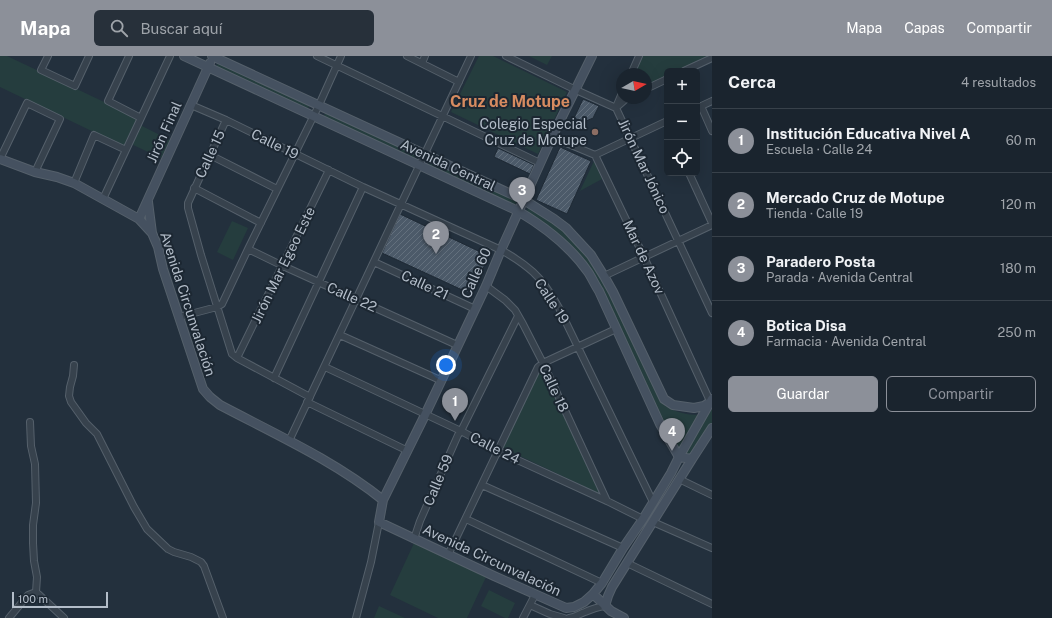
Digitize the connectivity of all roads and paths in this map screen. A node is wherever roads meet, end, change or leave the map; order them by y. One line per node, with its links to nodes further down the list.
1 (48, 56): 2 (street)
2 (89, 56)
3 (129, 56): 35 (street)
4 (170, 56): 35 (street)
5 (184, 56): 18 (street, Avenida Central)
6 (213, 56): 18 (street, Jirón Final); 29 (street, Avenida Central)
7 (317, 56): 17 (street)
8 (341, 56): 17 (street)
9 (407, 56): 16 (street)
10 (425, 56): 16 (street)
11 (471, 56): 22 (street)
12 (506, 56): 24 (street, Jirón Mar Jónico)
13 (592, 56): 24 (street, Calle 60)
14 (639, 56): 19 (street)
15 (712, 58): 20 (street)
16 (422, 63): 22 (street)
17 (336, 65): 29 (street); 34 (street)
18 (208, 68): 28 (street, Jirón Final); 33 (street, Avenida Central)
19 (634, 68)
20 (690, 68)
21 (664, 80): 23 (street)
22 (459, 82): 34 (street)
23 (652, 86)
24 (576, 90): 31 (street, Jirón Mar Jónico); 39 (street, Calle 60)
25 (712, 102): 30 (street)
26 (618, 104): 31 (street)
27 (620, 104): 31 (street)
28 (191, 105): 36 (street, Calle 19); 57 (street, Jirón Final)
29 (319, 105): 33 (street); 43 (street, Avenida Central)
30 (700, 107)
31 (616, 108): 40 (street, Jirón Mar Jónico)
32 (700, 109): 38 (street)
33 (313, 116): 42 (street); 48 (street, Avenida Central)
34 (443, 116): 43 (street); 47 (street)
35 (141, 118): 41 (street)
36 (226, 120): 42 (street, Calle 19); 44 (street, Calle 15)
37 (664, 124): 40 (street)
38 (712, 131)
39 (552, 138): 45 (street); 47 (street, Calle 60)
40 (631, 138): 45 (street); 65 (street, Jirón Mar Jónico)
41 (126, 150): 52 (street); 56 (street)
42 (295, 154): 49 (street, Calle 19); 55 (street)
43 (425, 154): 48 (street); 58 (street, Avenida Central)
44 (210, 155): 54 (street, Calle 15); 55 (street)
45 (595, 155): 68 (street, Mar de Azov)
46 (0, 159): 50 (street, Avenida Circunvalación); 50 (street)
47 (540, 163): 58 (street, Calle 60)
48 (419, 166): 59 (street); 60 (street, Avenida Central)
49 (330, 170): 53 (street, Calle 19); 70 (street, Jirón Mar Egeo Este)
50 (35, 172): 52 (street, Avenida Circunvalación)
51 (690, 176): 63 (street)
52 (74, 183): 56 (street, Avenida Circunvalación)
53 (363, 187): 59 (street, Calle 19); 72 (street)
54 (194, 188): 62 (street); 75 (street, Calle 15)
55 (277, 190): 62 (street)
56 (103, 199): 61 (street, Avenida Circunvalación)
57 (148, 200): 61 (street, Jirón Final); 64 (street)
58 (524, 200): 60 (street, Calle 60); 71 (street, Avenida Central)
59 (402, 204): 67 (street, Calle 19); 69 (street)
60 (518, 211): 67 (street, Calle 60); 80 (street, Avenida Central)
61 (139, 219): 64 (street, Avenida Circunvalación)
62 (261, 223): 66 (street)
63 (712, 224): 65 (street)
64 (152, 233): 79 (street, Avenida Circunvalación)
65 (678, 241): 68 (street); 77 (street, Jirón Mar Jónico)
66 (248, 249): 70 (street, Calle 22); 75 (street)
67 (501, 250): 73 (street, Calle 60); 83 (street, Calle 19)
68 (644, 257): 71 (street); 91 (street, Mar de Azov)
69 (374, 262): 74 (street); 76 (street, Calle 21)
70 (283, 266): 72 (street, Calle 22); 84 (street, Jirón Mar Egeo Este)
71 (604, 276): 91 (street, Avenida Central)
72 (319, 282): 74 (street, Calle 22); 88 (street)
73 (486, 286): 76 (street, Calle 60); 78 (street, Calle 18)
74 (357, 299): 81 (street); 82 (street, Calle 22)
75 (217, 307): 79 (street); 84 (street, Calle 15)
76 (475, 308): 82 (street, Calle 60)
77 (712, 313)
78 (518, 316): 85 (street, Calle 18); 95 (street, Calle 59)
79 (179, 317): 97 (street, Avenida Circunvalación)
80 (616, 329): 83 (street); 100 (street, Avenida Central)
81 (340, 335): 87 (street); 89 (street)
82 (457, 345): 89 (street, Calle 60)
83 (579, 346): 85 (street); 107 (street, Calle 19)
84 (237, 358): 88 (street)
85 (543, 363): 99 (street); 106 (street, Calle 18)
86 (74, 365): 126 (street)
87 (325, 367): 90 (street); 92 (street, Calle 24)
88 (274, 378): 90 (street)
89 (440, 380): 92 (street, Calle 60)
90 (309, 400): 97 (street); 98 (street)
91 (711, 400): 100 (street)
92 (425, 415): 95 (street, Calle 24); 98 (street, Calle 60)
93 (30, 422): 118 (street)
94 (712, 428): 96 (street)
95 (461, 431): 99 (street, Calle 24); 112 (street, Calle 59)
96 (709, 438): 101 (street)
97 (289, 441): 105 (street, Avenida Circunvalación)
98 (408, 451): 105 (street, Calle 60)
99 (498, 451): 103 (street); 106 (street, Calle 24)
100 (679, 456): 101 (street); 107 (street)
101 (692, 459): 102 (street)
102 (679, 479): 104 (street); 111 (street)
103 (482, 485): 108 (street); 113 (street)
104 (712, 495)
105 (383, 500): 110 (street, Calle 60)
106 (607, 501): 109 (street, Calle 24)
107 (653, 502): 109 (street)
108 (466, 519): 115 (street); 117 (street)
109 (643, 519): 113 (street)
110 (379, 522): 112 (street, Avenida Circunvalación); 127 (street)
111 (653, 522): 114 (street); 116 (street)
112 (414, 539): 115 (street, Avenida Circunvalación)
113 (623, 548): 117 (street)
114 (712, 548)
115 (448, 555): 120 (street, Avenida Circunvalación)
116 (627, 563): 121 (street); 123 (street)
117 (602, 582): 119 (street)
118 (36, 592): 124 (street); 125 (street)
119 (593, 594): 120 (street, Avenida Circunvalación); 123 (street)
120 (535, 595): 122 (street)
121 (712, 604)
122 (530, 605): 128 (street); 129 (street)
123 (606, 606): 130 (street); 131 (street)
124 (8, 618)
125 (64, 618)
126 (223, 618)
127 (356, 618)
128 (523, 618)
129 (564, 618)
130 (573, 618)
131 (624, 618)

